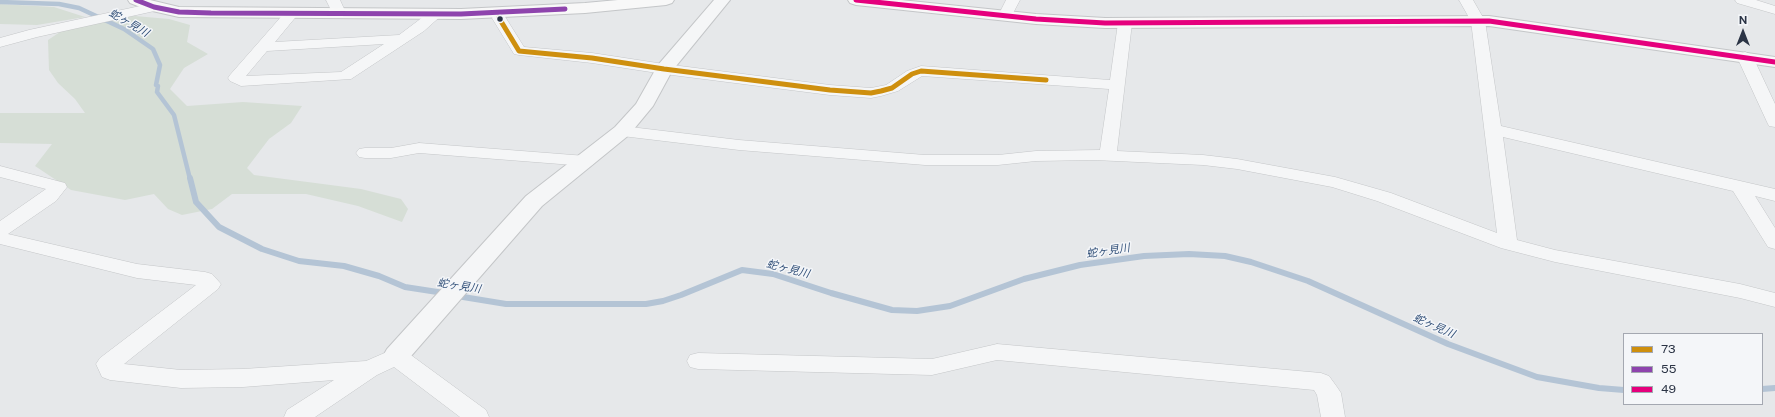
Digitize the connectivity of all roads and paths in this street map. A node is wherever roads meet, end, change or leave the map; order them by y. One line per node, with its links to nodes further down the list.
1 (136, 0): 8 (main road)
2 (666, 0): 12 (main road)
3 (722, 0): 22 (street)
4 (856, 0): 13 (main road)
5 (1013, 0): 13 (street)
6 (1466, 0): 15 (street)
7 (1742, 0): 10 (street)
8 (154, 7): 11 (main road); 18 (street)
9 (336, 7): 11 (main road); 12 (main road)
10 (1775, 10)
11 (292, 13): 19 (street)
12 (436, 14): 17 (street)
13 (1005, 16): 16 (main road)
14 (499, 18): 22 (street)
15 (1478, 21): 16 (main road); 20 (main road); 25 (street)
16 (1125, 23): 23 (street)
17 (401, 39): 19 (street); 19 (street)
18 (0, 43)
19 (263, 47)
20 (1745, 57): 21 (main road); 24 (street)
21 (1775, 62)
22 (664, 69): 23 (street); 26 (street)
23 (1117, 85): 28 (street)
24 (1774, 116)
25 (1492, 129): 31 (street); 36 (street)
26 (622, 131): 28 (street); 29 (street)
27 (365, 154): 29 (street)
28 (1108, 155): 36 (street)
29 (586, 160): 38 (street)
30 (0, 171): 33 (street)
31 (1739, 186): 32 (street); 35 (street)
32 (1775, 195)
33 (0, 230)
34 (0, 238): 40 (street)
35 (1775, 243)
36 (1508, 244): 37 (street)
37 (1775, 300)
38 (396, 356): 40 (street); 42 (street)
39 (698, 361): 43 (street)
40 (369, 370): 41 (street)
41 (296, 417)
42 (477, 417)
43 (1333, 417)

